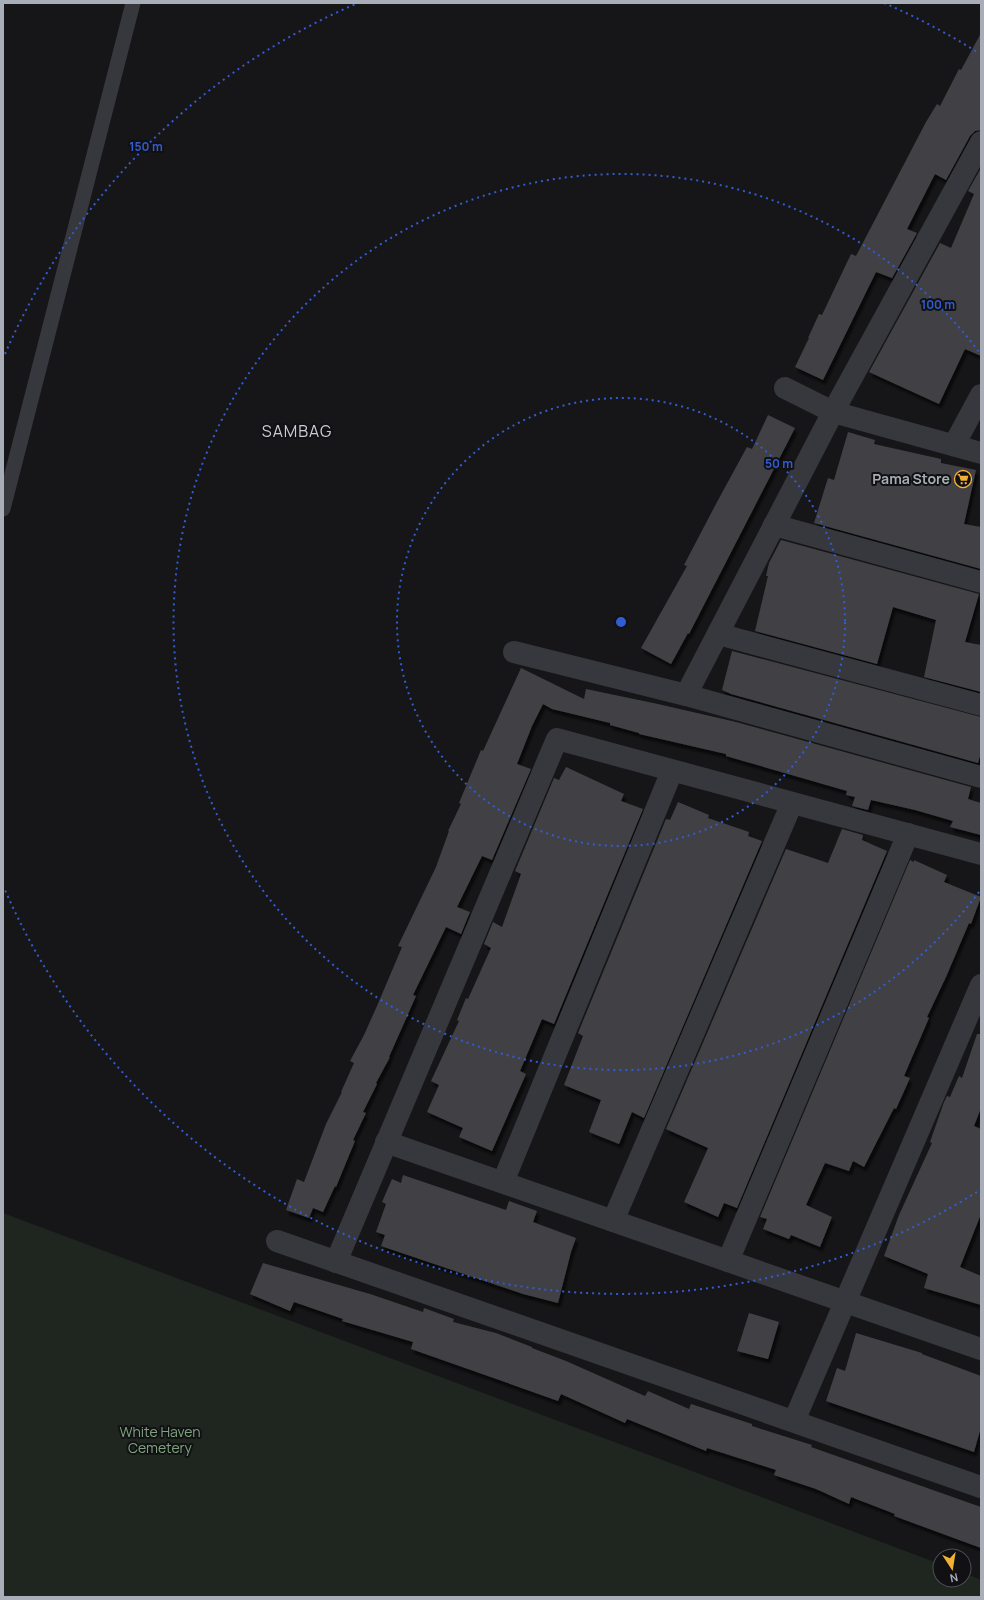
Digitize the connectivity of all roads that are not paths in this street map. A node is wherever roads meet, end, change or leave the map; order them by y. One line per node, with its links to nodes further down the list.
1 (133, 3): 8 (lane)
2 (981, 142): 5 (street)
3 (785, 388): 5 (street)
4 (981, 395): 6 (street)
5 (833, 412): 6 (street); 9 (street)
6 (954, 445): 7 (street)
7 (981, 453)
8 (3, 509)
9 (774, 525): 10 (street); 11 (street)
10 (981, 582)
11 (718, 634): 13 (street); 14 (street)
12 (514, 652): 13 (street)
13 (686, 695): 16 (street)
14 (981, 704)
15 (672, 771): 17 (street); 21 (street); 22 (street)
16 (981, 777)
17 (792, 803): 18 (street); 23 (street)
18 (908, 834): 19 (street); 25 (street)
19 (981, 854)
20 (981, 985): 27 (street)
21 (386, 1142): 22 (street); 26 (street)
22 (502, 1182): 23 (street)
23 (613, 1220): 25 (street)
24 (277, 1241): 26 (street)
25 (728, 1261): 27 (street)
26 (336, 1262): 29 (street)
27 (845, 1301): 28 (street); 29 (street)
28 (981, 1349)
29 (794, 1421): 30 (street)
30 (981, 1487)

